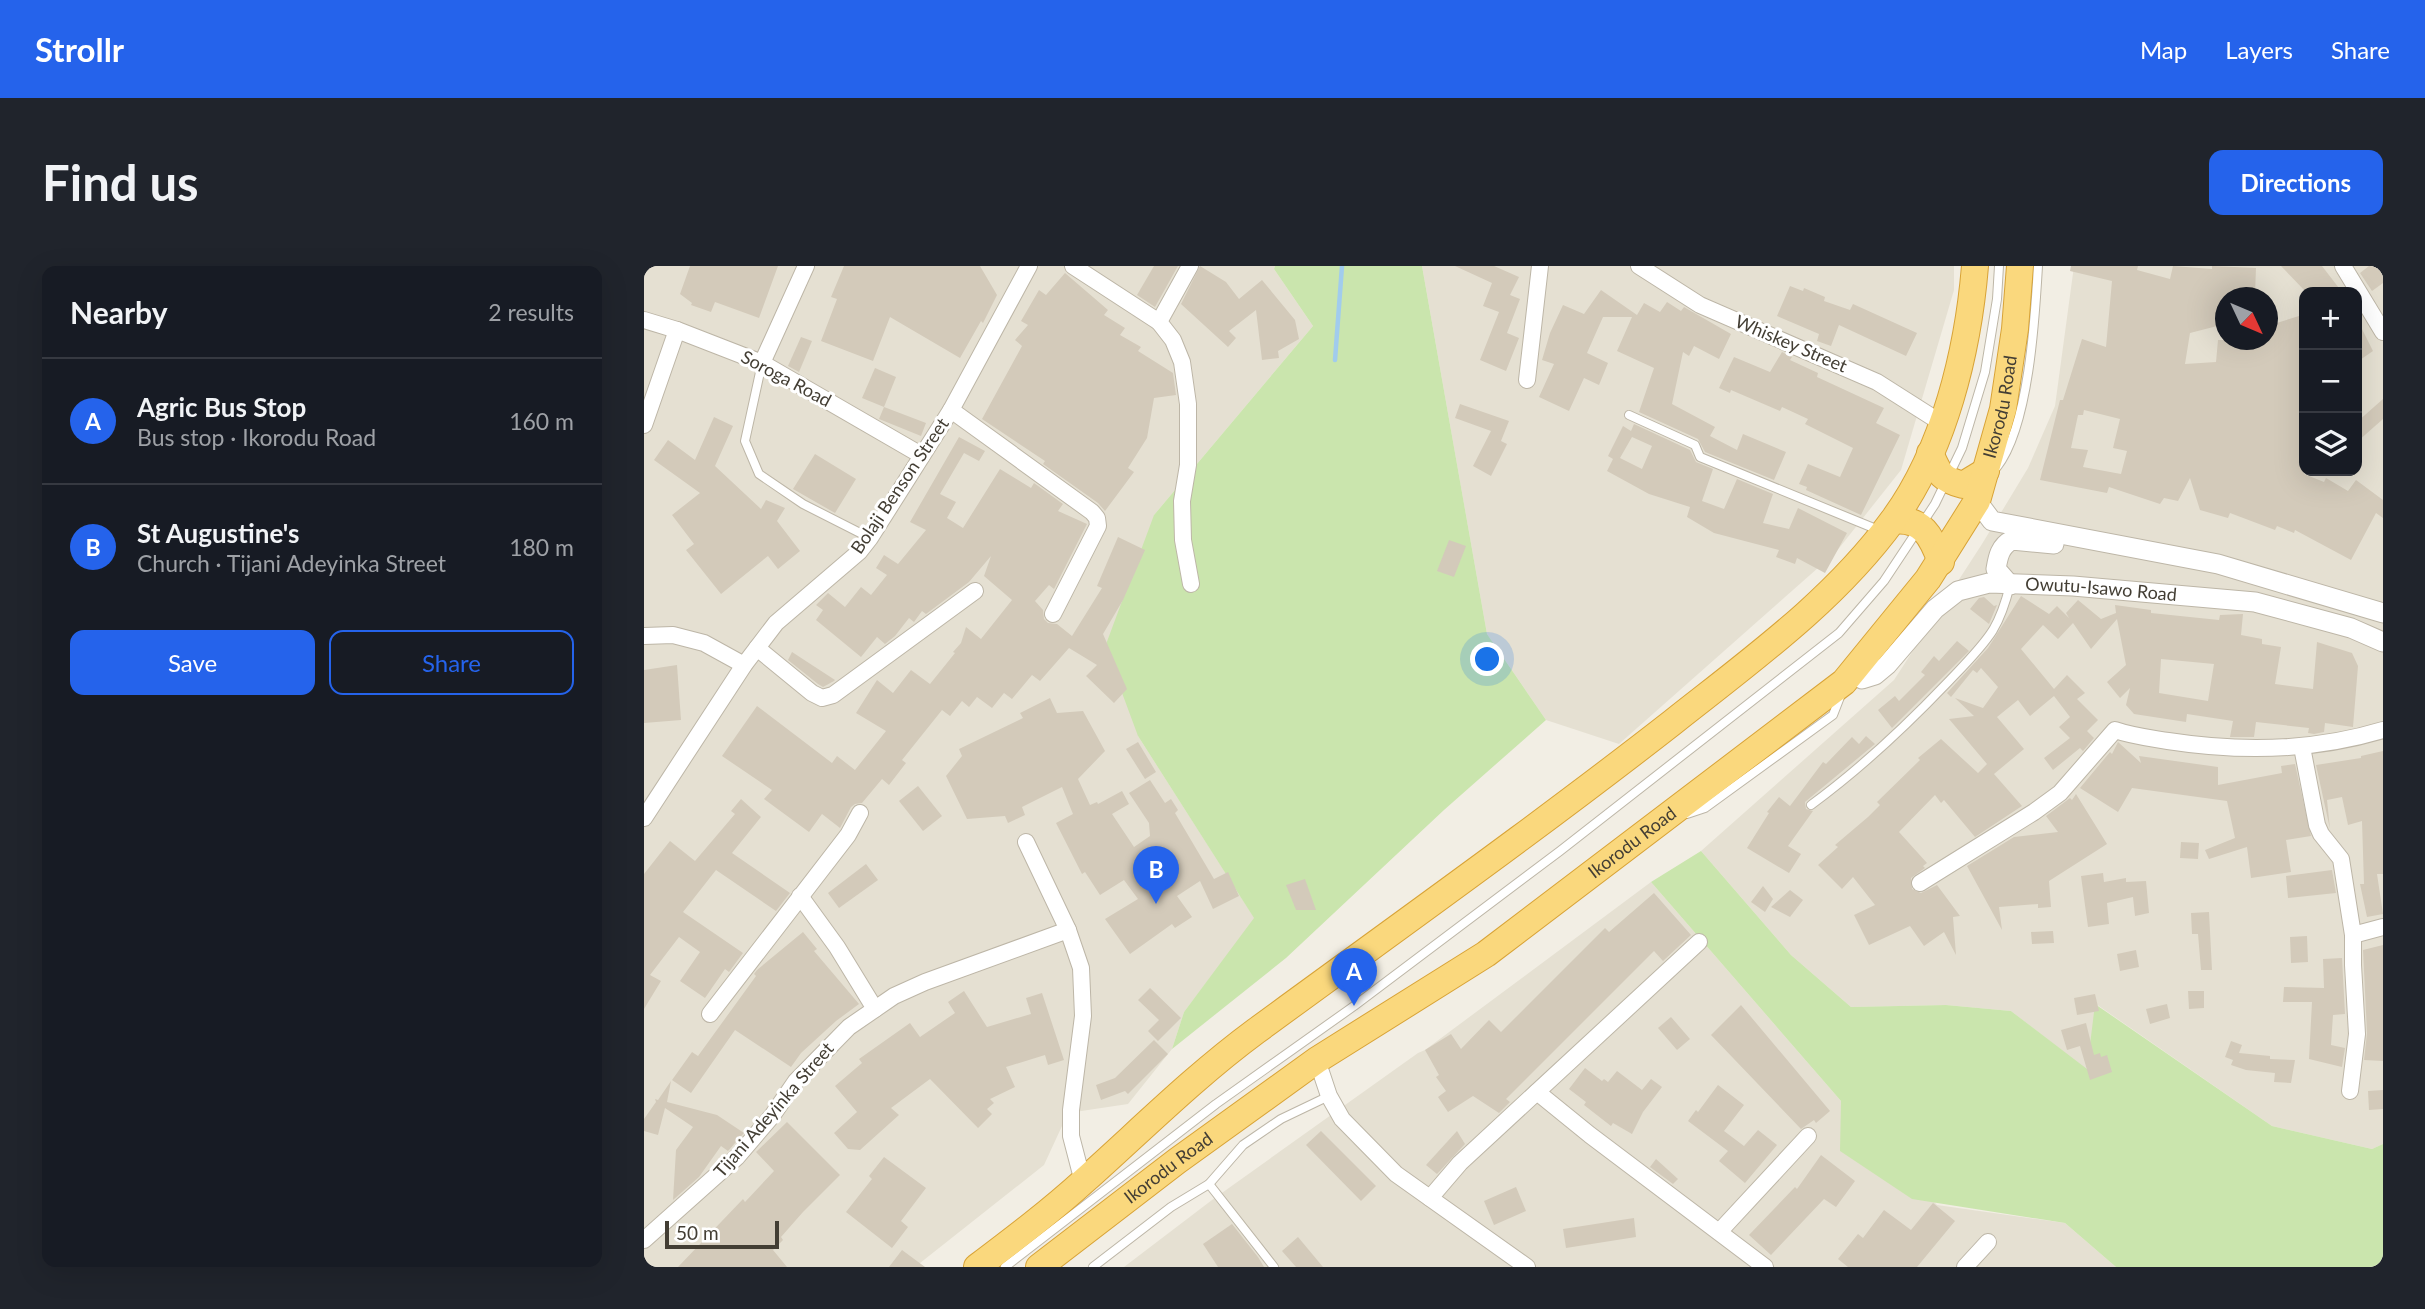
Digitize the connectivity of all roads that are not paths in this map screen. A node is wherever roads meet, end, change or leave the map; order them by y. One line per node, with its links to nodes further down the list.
1 (806, 266): 16 (street)
2 (1029, 266): 18 (street, Bolaji Benson Street)
3 (1073, 266): 13 (street)
4 (1190, 266): 13 (street)
5 (1540, 266): 17 (street)
6 (1639, 266): 20 (street, Whiskey Street)
7 (1975, 266): 20 (highway)
8 (1999, 266): 24 (lane)
9 (2020, 266): 25 (highway, Ikorodu Road)
10 (2038, 266): 25 (lane)
11 (2343, 266): 15 (street)
12 (644, 320): 14 (street, Soroga Road)
13 (1159, 322): 31 (street)
14 (677, 330): 16 (street, Soroga Road); 21 (street)
15 (2383, 332)
16 (762, 363): 23 (street, Soroga Road); 28 (lane)
17 (1527, 380)
18 (951, 410): 23 (street, Bolaji Benson Street); 35 (street)
19 (1629, 415): 27 (lane)
20 (1943, 424): 22 (highway)
21 (644, 425)
22 (1930, 453): 24 (highway); 27 (highway)
23 (921, 455): 28 (street, Bolaji Benson Street)
24 (1946, 481): 25 (highway); 26 (lane)
25 (1981, 487): 29 (street); 30 (highway, Ikorodu Road)
26 (1920, 526): 27 (highway); 30 (highway); 69 (lane)
27 (1888, 527): 60 (highway)
28 (870, 538): 38 (street, Bolaji Benson Street)
29 (2146, 551): 32 (street); 34 (street)
30 (1941, 562): 40 (highway, Ikorodu Road)
31 (1191, 583)
32 (2010, 585): 37 (street, Owutu-Isawo Road); 40 (street, Owutu-Isawo Road); 43 (lane)
33 (975, 591): 38 (street)
34 (2383, 613)
35 (1053, 614)
36 (644, 636): 39 (street)
37 (2383, 642)
38 (757, 648): 39 (street, Bolaji Benson Street)
39 (744, 665): 45 (street, Bolaji Benson Street)
40 (1848, 677): 55 (highway, Ikorodu Road)
41 (2383, 730): 42 (street)
42 (2302, 747): 47 (street); 51 (street)
43 (1811, 805)
44 (860, 813): 48 (street)
45 (644, 818)
46 (1026, 842): 50 (street)
47 (1920, 883)
48 (800, 897): 53 (street); 54 (street)
49 (2383, 927): 51 (street)
50 (1068, 930): 53 (street, Tijani Adeyinka Street); 60 (street)
51 (2353, 935): 56 (street)
52 (1699, 942): 57 (street)
53 (875, 1009): 64 (street, Tijani Adeyinka Street)
54 (710, 1014)
55 (1317, 1060): 58 (street); 66 (highway, Ikorodu Road)
56 (2350, 1091)
57 (1537, 1092): 62 (street); 63 (street)
58 (1329, 1096): 61 (lane); 62 (street)
59 (1808, 1136): 63 (street)
60 (1083, 1182): 68 (highway)
61 (1209, 1184): 70 (lane); 71 (lane)
62 (1430, 1198): 67 (street)
63 (1719, 1232): 72 (street)
64 (644, 1240)
65 (1988, 1242): 73 (street)
66 (1051, 1263)
67 (1518, 1264)
68 (977, 1267)
69 (1004, 1267)
70 (1093, 1267)
71 (1274, 1267)
72 (1765, 1267)
73 (1965, 1267)

